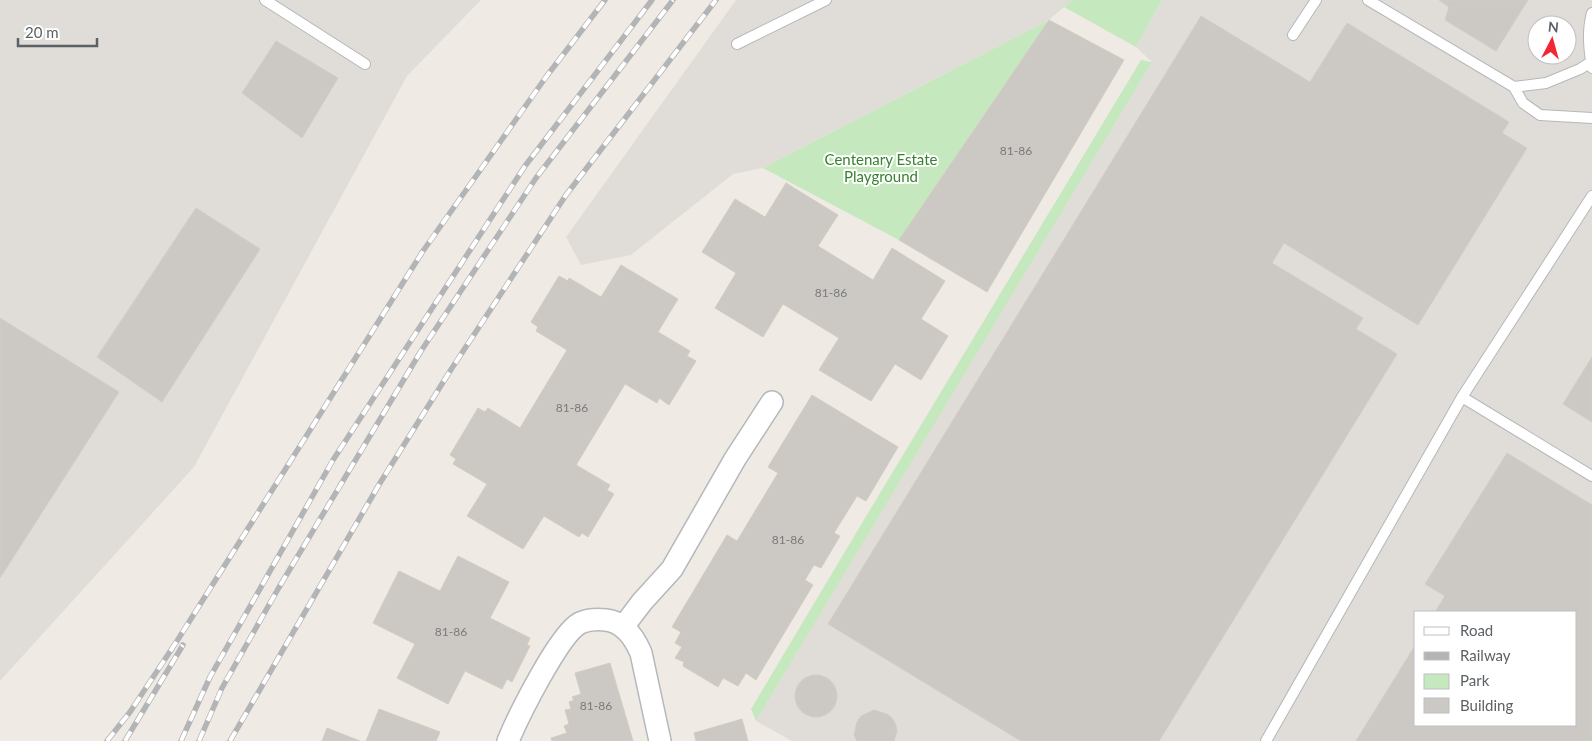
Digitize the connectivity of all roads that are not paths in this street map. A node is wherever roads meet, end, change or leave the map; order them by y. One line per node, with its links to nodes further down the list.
1 (265, 0): 8 (lane)
2 (826, 0): 7 (lane)
3 (1316, 0): 6 (lane)
4 (1368, 0): 10 (lane)
5 (1592, 12): 9 (lane)
6 (1293, 34)
7 (736, 44)
8 (365, 64)
9 (1591, 66): 10 (lane)
10 (1514, 87): 11 (lane)
11 (1592, 118)
12 (1592, 196): 13 (lane)
13 (1462, 397): 15 (lane); 19 (lane)
14 (772, 402): 16 (street)
15 (1592, 476)
16 (623, 627): 17 (street); 18 (street)
17 (508, 741)
18 (660, 741)
19 (1266, 741)

